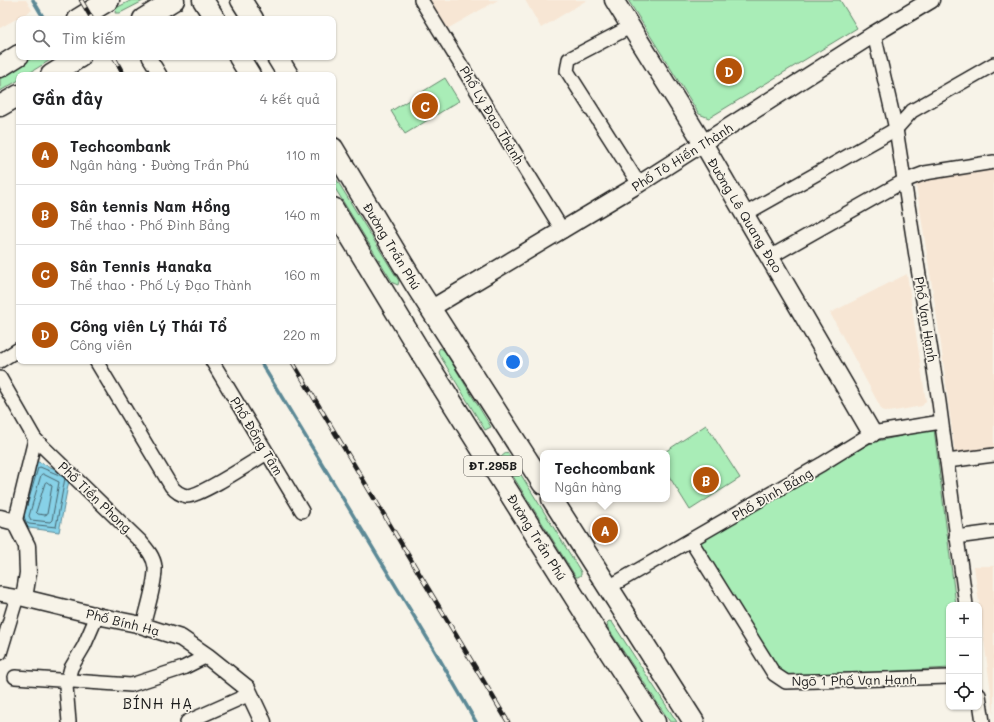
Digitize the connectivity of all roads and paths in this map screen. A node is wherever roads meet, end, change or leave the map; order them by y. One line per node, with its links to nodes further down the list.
1 (109, 0): 8 (main road)
2 (174, 0): 9 (main road)
3 (203, 0): 10 (main road)
4 (241, 0): 11 (main road)
5 (422, 0): 35 (street, Phố Lý Đạo Thành)
6 (614, 0): 12 (main road, Đường Lê Quang Đạo)
7 (931, 0): 13 (street, Phố Tô Hiến Thành)
8 (83, 16)
9 (148, 16)
10 (213, 16)
11 (251, 16)
12 (630, 27): 28 (main road, Đường Lê Quang Đạo); 32 (street)
13 (874, 34): 27 (street, Phố Vạn Hạnh); 28 (street, Phố Tô Hiến Thành)
14 (16, 57): 20 (main road)
15 (75, 60): 21 (main road)
16 (151, 60): 22 (street)
17 (241, 60): 23 (main road)
18 (279, 60): 24 (main road)
19 (994, 64): 27 (street)
20 (0, 67)
21 (56, 72)
22 (158, 72)
23 (248, 72)
24 (286, 72)
25 (16, 97): 26 (main road)
26 (0, 106)
27 (896, 129): 31 (street, Phố Vạn Hạnh); 34 (street)
28 (703, 143): 32 (street, Phố Tô Hiến Thành); 34 (main road, Đường Lê Quang Đạo)
29 (336, 157): 37 (main road, Đường Trần Phú / ĐT.295B)
30 (993, 161): 31 (street)
31 (904, 181): 36 (street); 44 (street, Phố Vạn Hạnh)
32 (639, 184): 35 (street, Phố Tô Hiến Thành)
33 (336, 213): 38 (main road, Đường Trần Phú / ĐT.295B)
34 (745, 214): 36 (main road, Đường Lê Quang Đạo)
35 (563, 231): 37 (street, Phố Tô Hiến Thành)
36 (770, 257): 45 (main road, Đường Lê Quang Đạo)
37 (430, 309): 38 (main road); 50 (main road, Đường Trần Phú / ĐT.295B)
38 (404, 326): 61 (main road, Đường Trần Phú / ĐT.295B)
39 (16, 351): 40 (street)
40 (0, 361)
41 (98, 364): 47 (street)
42 (214, 364): 47 (street, Phố Đồng Tâm)
43 (0, 378): 46 (street, Phố Tiền Phong)
44 (941, 422): 45 (street, Phố Đình Bảng); 49 (street, Phố Vạn Hạnh)
45 (872, 433): 56 (street, Phố Đình Bảng)
46 (35, 439): 53 (street); 63 (street, Phố Tiền Phong)
47 (267, 453): 52 (street, Phố Đồng Tâm)
48 (994, 455): 49 (street)
49 (947, 461): 55 (street, Phố Vạn Hạnh)
50 (540, 479)
51 (554, 502): 57 (main road)
52 (302, 511)
53 (7, 520): 59 (street)
54 (994, 532): 55 (street)
55 (956, 537): 60 (street, Phố Vạn Hạnh)
56 (691, 541): 57 (street, Phố Đình Bảng); 67 (street, Ngõ 1 Phố Vạn Hạnh)
57 (609, 587): 61 (main road); 75 (main road)
58 (0, 594): 59 (street)
59 (20, 597): 62 (street, Phố Bính Hạ); 64 (street)
60 (966, 602)
61 (581, 606): 74 (main road, Đường Trần Phú / ĐT.295B)
62 (97, 616): 63 (street, Phố Bính Hạ); 68 (street)
63 (143, 626): 65 (street, Phố Bính Hạ)
64 (0, 653)
65 (207, 656): 68 (street); 69 (street, Phố Bính Hạ)
66 (15, 677): 68 (street)
67 (946, 677)
68 (67, 681): 71 (street)
69 (250, 694): 72 (street); 73 (street, Phố Bính Hạ)
70 (981, 710): 76 (street)
71 (69, 722)
72 (187, 722)
73 (263, 722)
74 (655, 722)
75 (694, 722)
76 (983, 722)

